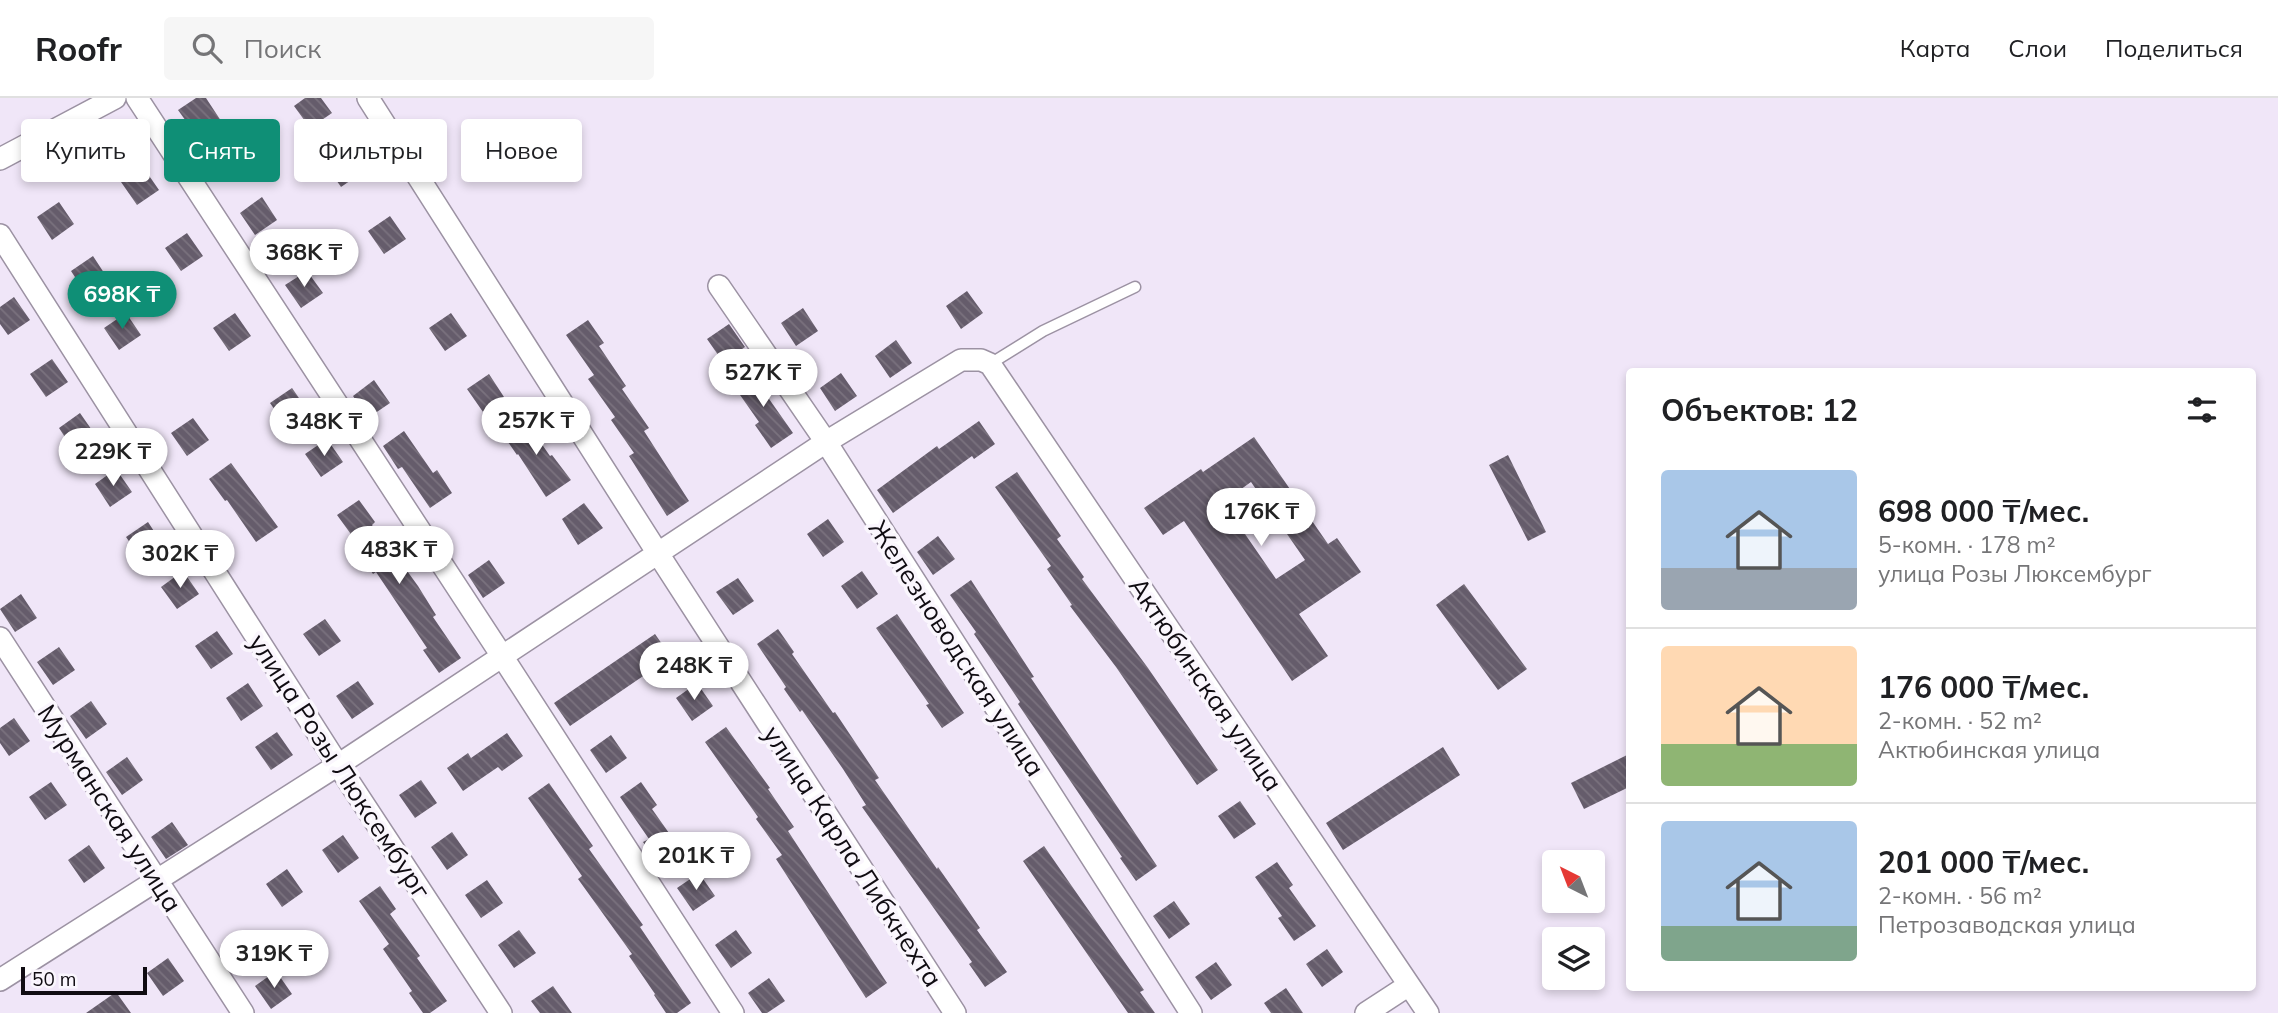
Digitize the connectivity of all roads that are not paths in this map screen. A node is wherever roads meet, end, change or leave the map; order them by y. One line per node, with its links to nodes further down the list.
1 (115, 98): 4 (street)
2 (137, 98): 12 (street)
3 (368, 98): 10 (street, улица Карла Либкнехта)
4 (0, 159)
5 (0, 235): 13 (street, улица Розы Люксембург)
6 (719, 286): 9 (street, Железноводская улица)
7 (1135, 287): 8 (lane)
8 (986, 362): 9 (street); 16 (street, Актюбинская улица)
9 (826, 442): 10 (street); 21 (street, Железноводская улица)
10 (657, 552): 12 (street); 20 (street, улица Карла Либкнехта)
11 (0, 638): 14 (street, Мурманская улица)
12 (502, 656): 13 (street); 19 (street)
13 (338, 765): 14 (street); 18 (street, улица Розы Люксембург)
14 (157, 880): 15 (street); 17 (street, Мурманская улица)
15 (0, 980)
16 (1409, 985): 22 (street); 23 (street, Актюбинская улица)
17 (243, 1013)
18 (501, 1013)
19 (733, 1013)
20 (955, 1013)
21 (1191, 1013)
22 (1366, 1013)
23 (1428, 1013)

